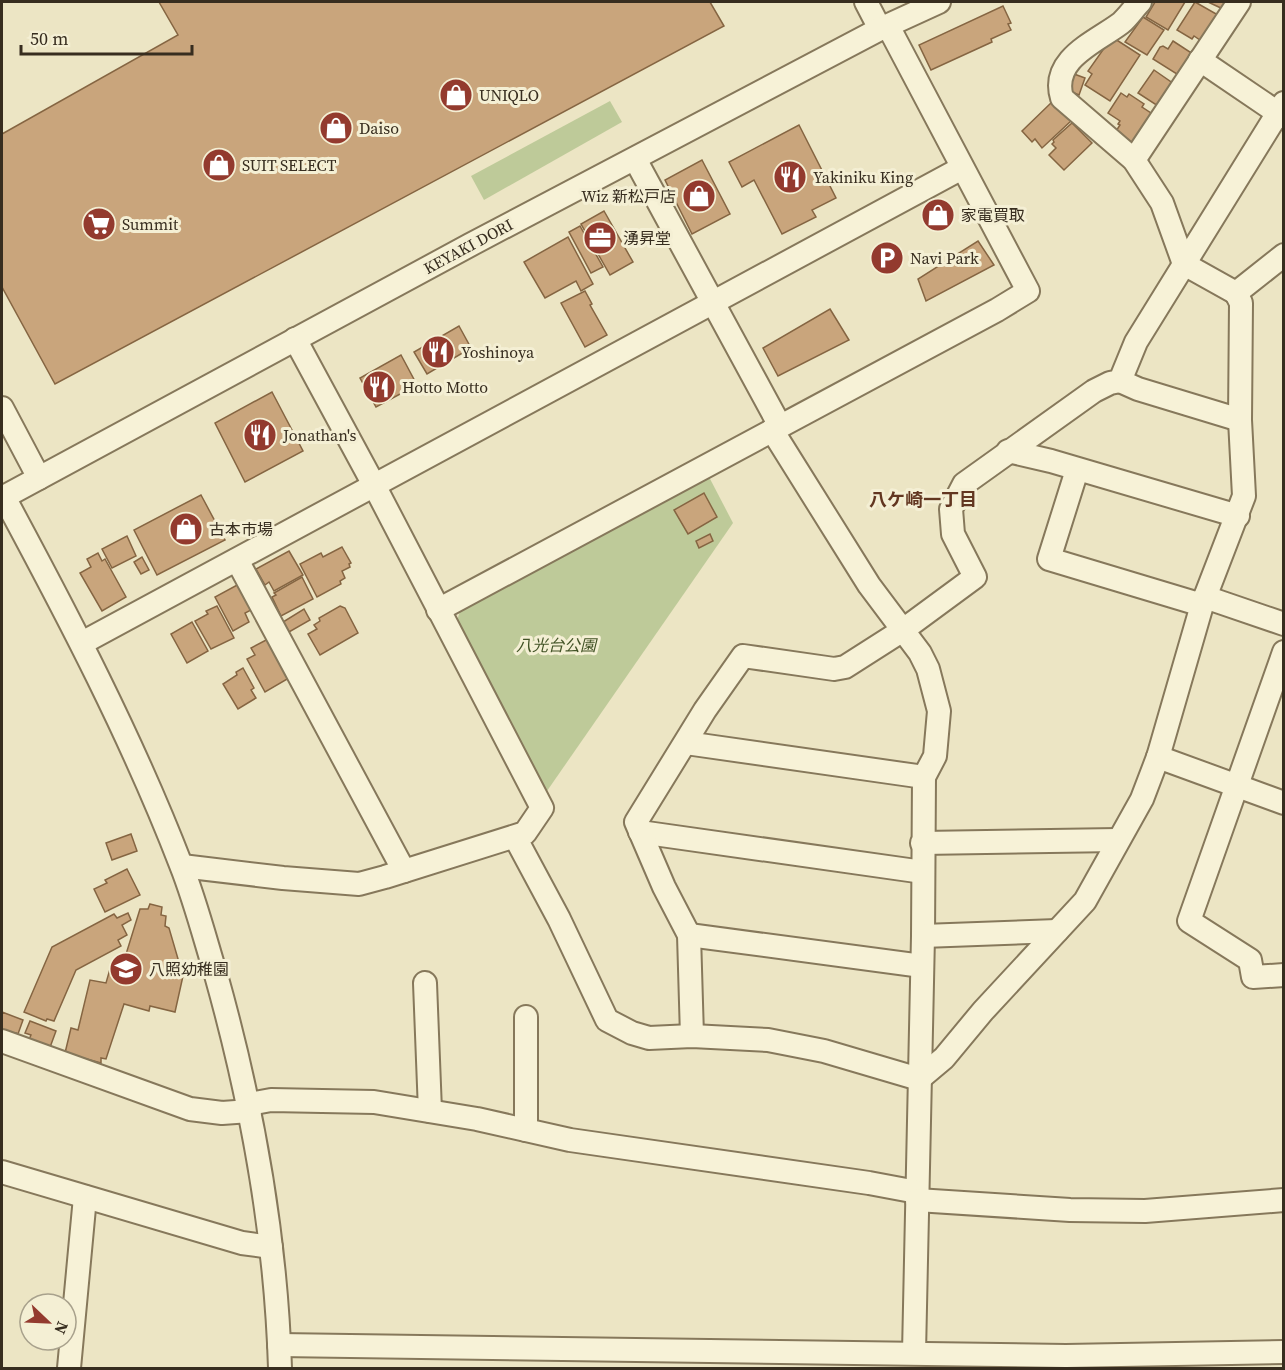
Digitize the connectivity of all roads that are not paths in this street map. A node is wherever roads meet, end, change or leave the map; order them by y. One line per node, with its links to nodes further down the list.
1 (866, 2): 5 (street)
2 (939, 2): 5 (street, KEYAKI DORI)
3 (1140, 2): 9 (street)
4 (1239, 2): 6 (street)
5 (884, 28): 8 (street, KEYAKI DORI); 10 (street)
6 (1200, 60): 7 (street); 9 (street)
7 (1281, 111): 12 (street)
8 (635, 159): 14 (street); 15 (street, KEYAKI DORI)
9 (1134, 160): 12 (street)
10 (962, 168): 14 (street); 19 (street)
11 (1284, 255): 13 (street)
12 (1184, 264): 13 (street); 16 (street)
13 (1236, 293): 18 (street)
14 (714, 304): 19 (street); 23 (street)
15 (295, 339): 22 (street, KEYAKI DORI); 23 (street)
16 (1120, 381): 18 (street); 20 (street)
17 (2, 408): 22 (street)
18 (1240, 420): 25 (street)
19 (776, 428): 28 (street); 30 (street)
20 (1008, 451): 21 (street); 30 (street)
21 (1077, 470): 25 (street); 27 (street)
22 (39, 478): 24 (street, KEYAKI DORI)
23 (374, 484): 26 (street); 28 (street)
24 (3, 497): 31 (street)
25 (1238, 516): 27 (street)
26 (237, 560): 31 (street); 43 (street)
27 (1204, 601): 29 (street); 34 (street)
28 (438, 610): 39 (street)
29 (1284, 624)
30 (903, 630): 33 (street); 35 (street)
31 (82, 643): 42 (street)
32 (1284, 652): 36 (street)
33 (686, 743): 35 (street); 38 (street)
34 (1158, 757): 36 (street); 40 (street)
35 (924, 777): 41 (street)
36 (1237, 785): 37 (street); 49 (street)
37 (1284, 803)
38 (640, 832): 44 (street); 46 (street)
39 (515, 837): 43 (street); 52 (street)
40 (1118, 840): 41 (street); 45 (street)
41 (922, 843): 44 (street)
42 (182, 866): 43 (street); 55 (street)
43 (404, 871)
44 (922, 872): 47 (street)
45 (1057, 931): 47 (street); 54 (street)
46 (689, 935): 48 (street); 52 (street)
47 (923, 936): 48 (street)
48 (922, 966): 54 (street)
49 (1284, 975)
50 (425, 983): 56 (street)
51 (526, 1017): 57 (street)
52 (692, 1036): 54 (street)
53 (2, 1041): 55 (street)
54 (919, 1079): 59 (street)
55 (249, 1108): 56 (street); 62 (street)
56 (430, 1111): 57 (street)
57 (526, 1130): 59 (street)
58 (2, 1172): 60 (street)
59 (917, 1196): 61 (street); 65 (street)
60 (85, 1197): 62 (street); 68 (street)
61 (1284, 1200)
62 (271, 1247): 63 (street)
63 (279, 1345): 66 (street); 69 (street)
64 (1284, 1352): 67 (street)
65 (914, 1353): 66 (street); 67 (street)
66 (570, 1359)
67 (1066, 1362)
68 (69, 1368)
69 (280, 1368)

